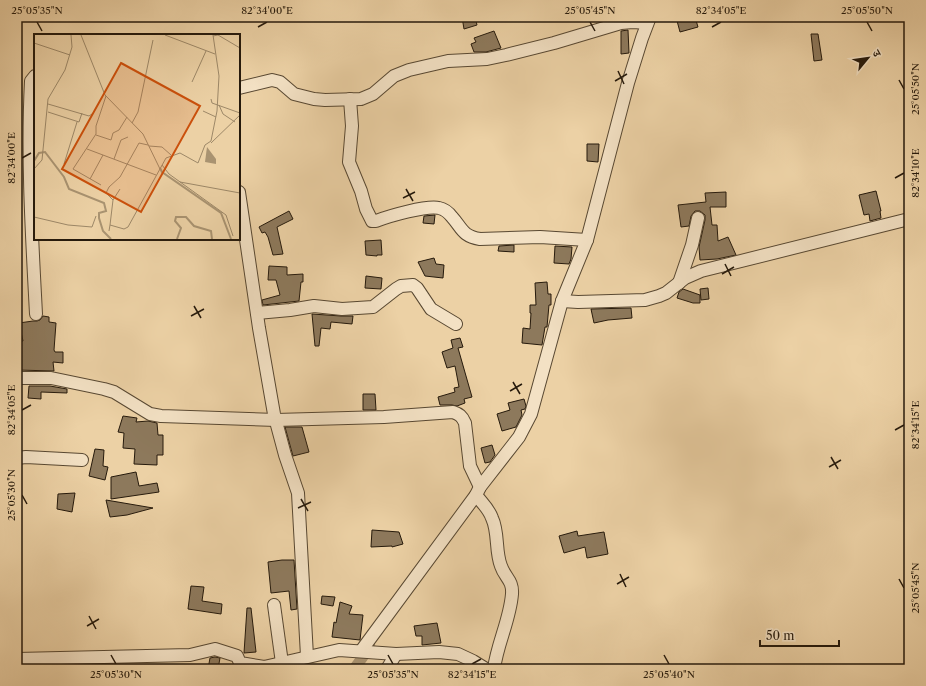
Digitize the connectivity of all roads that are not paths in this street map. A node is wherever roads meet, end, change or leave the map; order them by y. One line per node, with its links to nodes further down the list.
1 (648, 20): 4 (street); 10 (street)
2 (34, 77): 9 (street)
3 (240, 88): 4 (street)
4 (350, 99): 10 (street)
5 (240, 207): 8 (street)
6 (698, 218): 11 (street)
7 (909, 219): 11 (street)
8 (241, 222): 13 (street)
9 (33, 223): 14 (street)
10 (587, 240): 12 (street)
11 (679, 283): 12 (street)
12 (570, 301): 20 (street)
13 (257, 313): 15 (street); 17 (street)
14 (36, 314)
15 (456, 324)
16 (17, 378): 17 (street)
17 (276, 420): 20 (street); 24 (street)
18 (17, 458): 19 (street)
19 (82, 460)
20 (480, 497): 22 (street); 30 (street)
21 (274, 605): 26 (street)
22 (366, 652): 23 (street); 24 (street)
23 (393, 653): 28 (street); 29 (street)
24 (307, 656): 26 (street)
25 (17, 659): 27 (street)
26 (282, 663): 27 (street)
27 (239, 666)
28 (387, 669)
29 (486, 669)
30 (494, 669)

